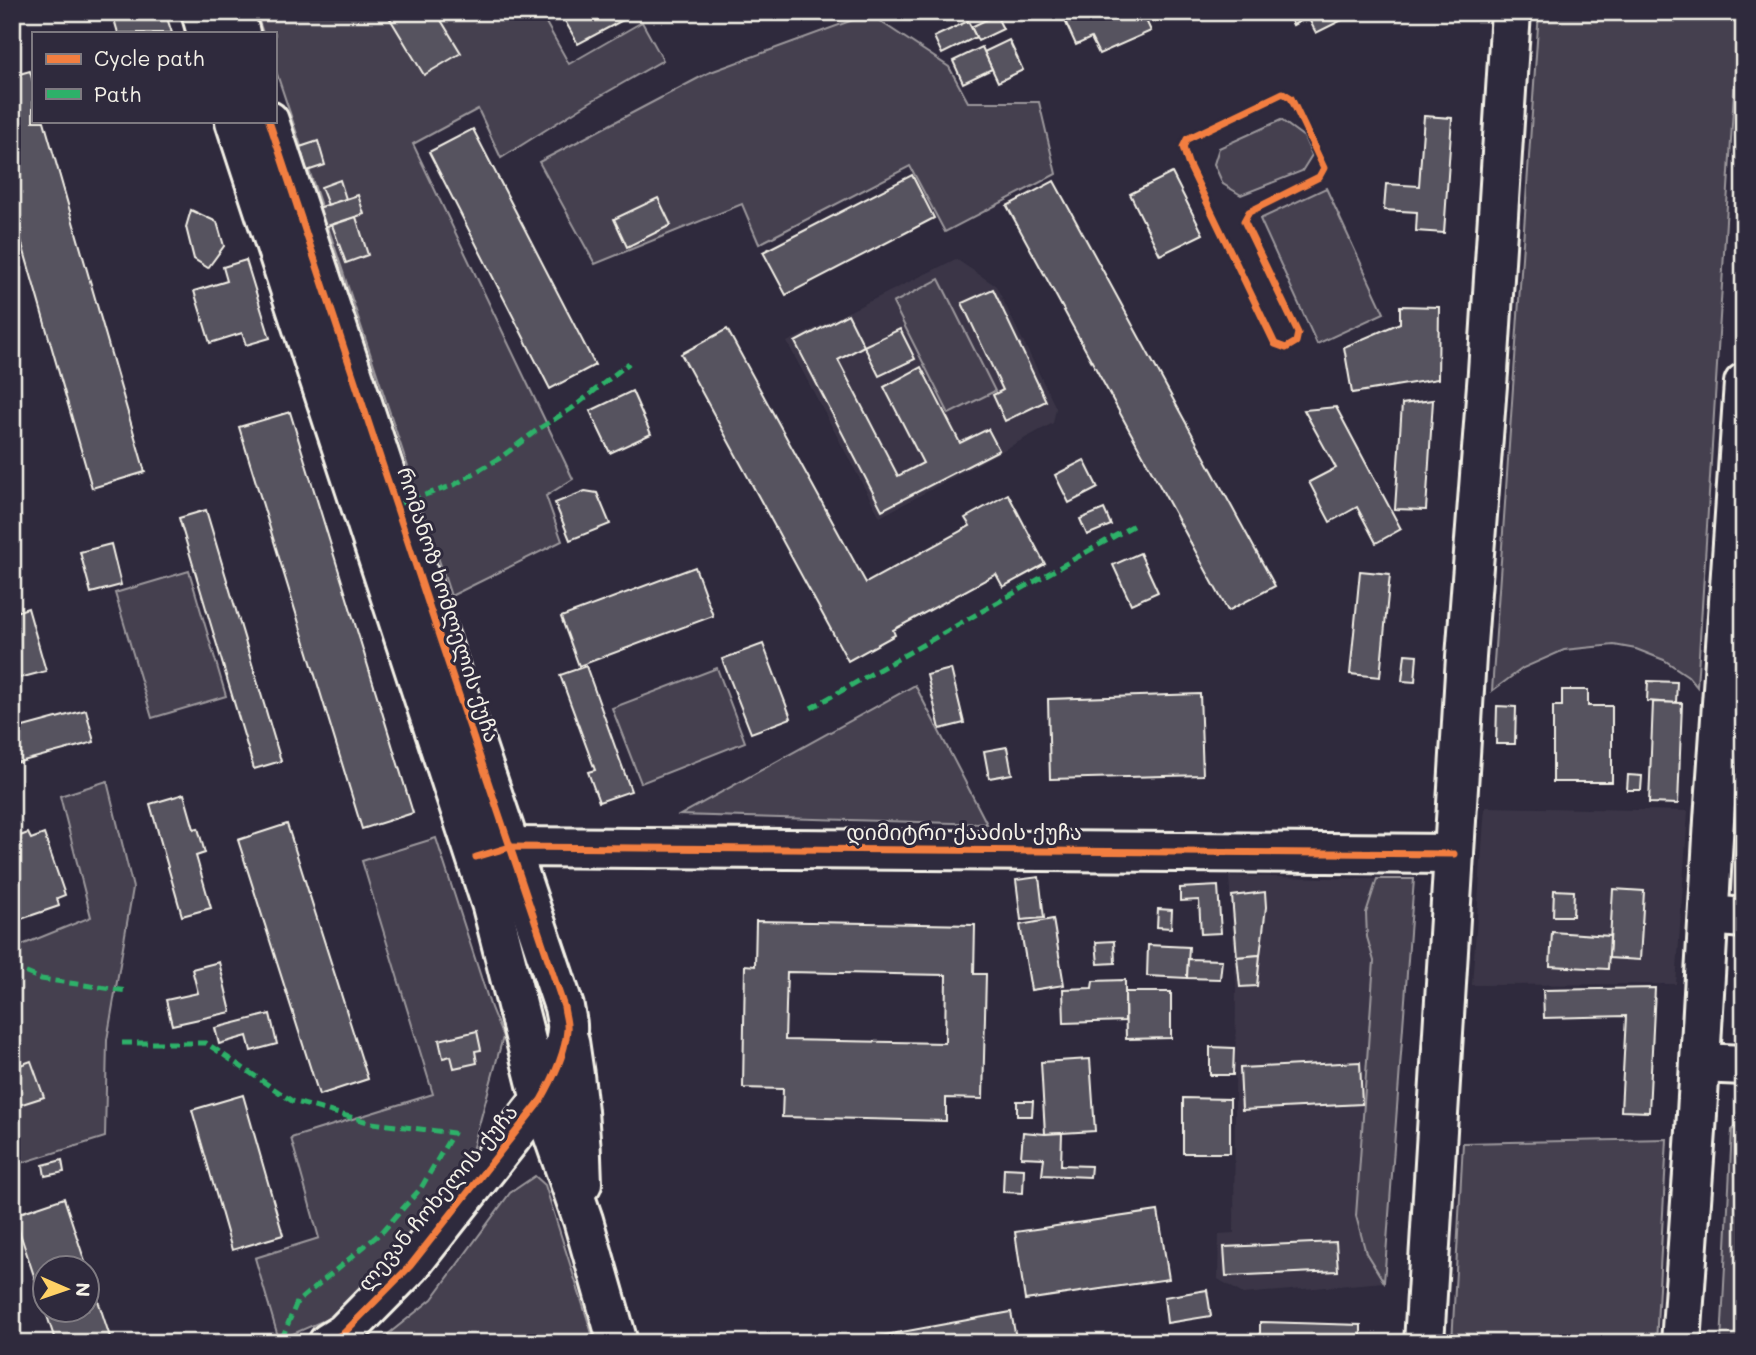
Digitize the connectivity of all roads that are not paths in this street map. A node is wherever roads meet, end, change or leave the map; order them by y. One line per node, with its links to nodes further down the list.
1 (201, 12): 4 (street)
2 (233, 12): 5 (street)
3 (1511, 12): 10 (street)
4 (207, 32)
5 (240, 32)
6 (235, 122): 9 (street, რომანოზ ხომლელის ქუჩა)
7 (269, 122): 9 (street, რომანოზ ხომლელის ქუჩა)
8 (1744, 383): 11 (street)
9 (493, 852): 10 (street, დიმიტრი ქააძის ქუჩა); 12 (street, რომანოზ ხომლელის ქუჩა); 15 (street, რომანოზ ხომლელის ქუჩა)
10 (1454, 855): 20 (street)
11 (1727, 916): 13 (street)
12 (567, 1030): 15 (street, რომანოზ ხომლელის ქუჩა); 16 (street, რომანოზ ხომლელის ქუჩა)
13 (1700, 1063): 14 (street); 21 (street)
14 (1744, 1065)
15 (541, 1100): 16 (street, ლევან ჩოხელის ქუჩა); 17 (street, რომანოზ ხომლელის ქუჩა); 18 (street, ლევან ჩოხელის ქუჩა)
16 (581, 1137): 17 (street, რომანოზ ხომლელის ქუჩა)
17 (583, 1220): 19 (street, რომანოზ ხომლელის ქუჩა)
18 (328, 1343)
19 (618, 1343)
20 (1424, 1343)
21 (1681, 1343)

